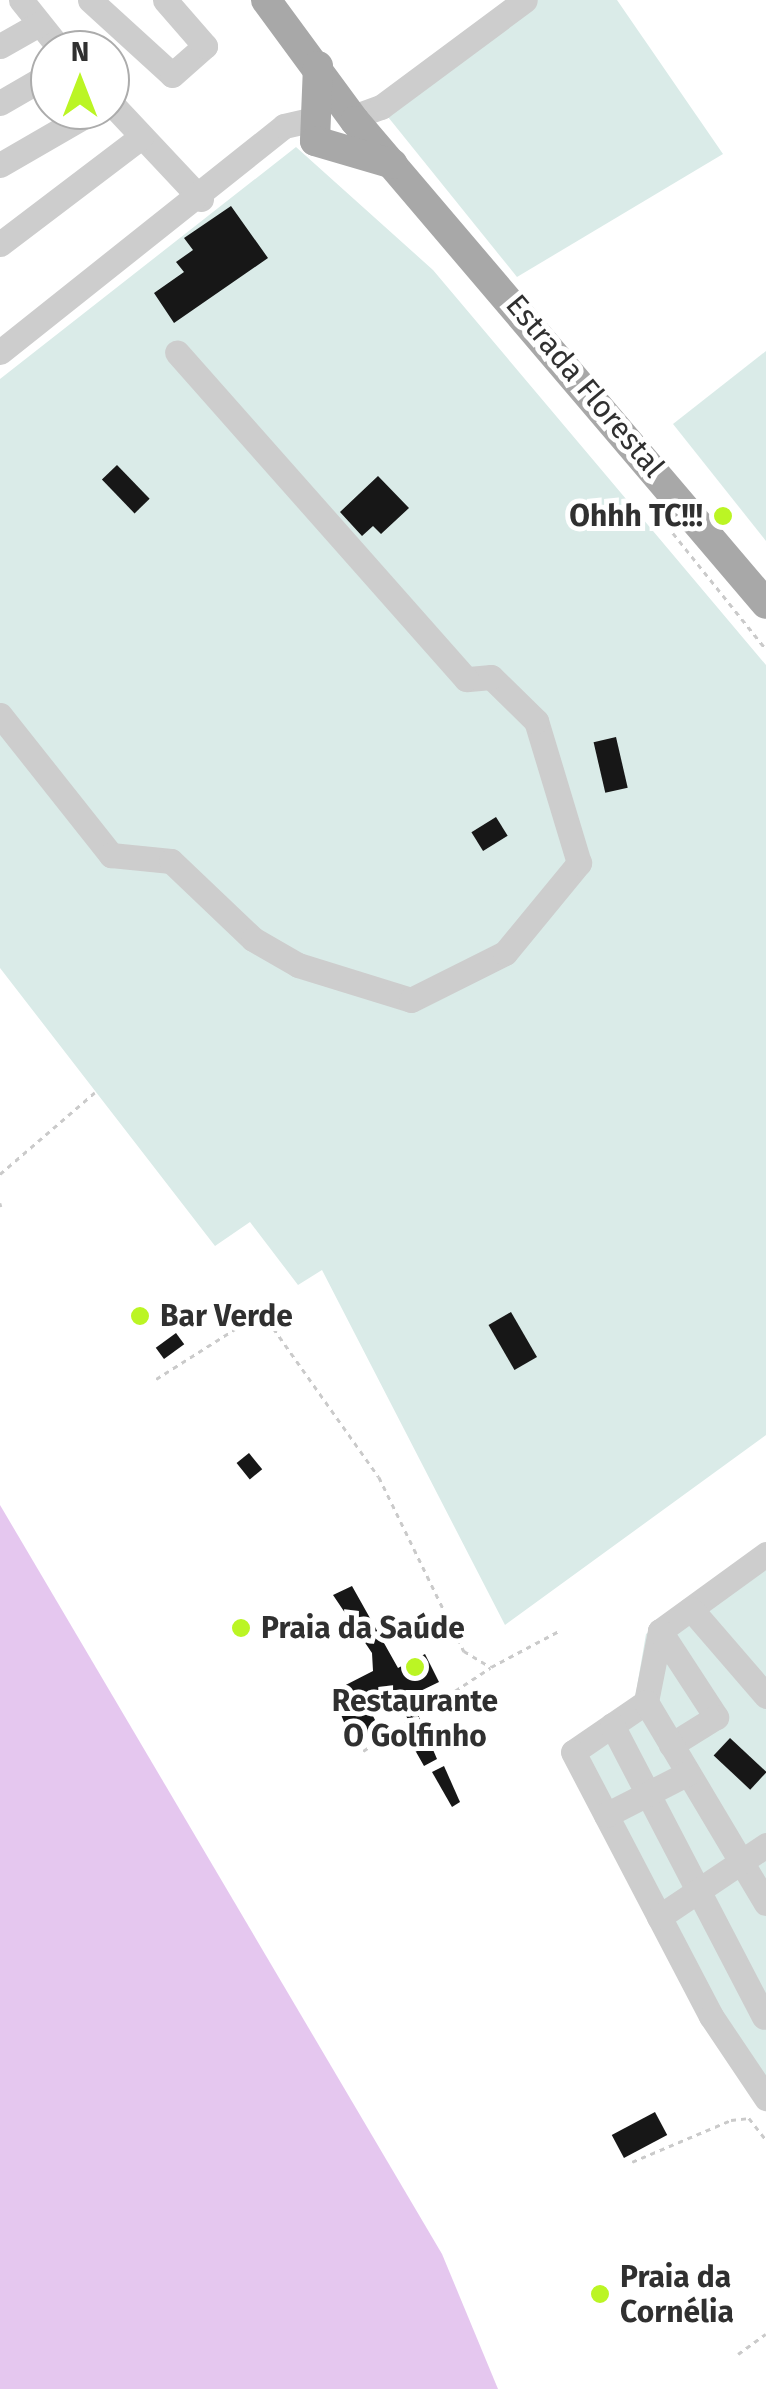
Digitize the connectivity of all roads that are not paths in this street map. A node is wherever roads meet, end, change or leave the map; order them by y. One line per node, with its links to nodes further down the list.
1 (21, 0): 6 (street)
2 (90, 0): 3 (street)
3 (165, 0)
4 (266, 0): 9 (main road, Estrada Florestal)
5 (526, 0): 12 (street)
6 (39, 24): 7 (street); 8 (street)
7 (44, 30)
8 (0, 46)
9 (318, 66): 12 (main road, Estrada Florestal); 15 (main road)
10 (30, 85): 11 (street)
11 (0, 102)
12 (353, 117): 15 (main road); 18 (main road, Estrada Florestal)
13 (130, 123): 16 (street)
14 (60, 130): 17 (street)
15 (320, 132): 18 (main road); 19 (street)
16 (142, 136): 19 (street); 20 (street)
17 (0, 164)
18 (403, 169): 23 (main road, Estrada Florestal)
19 (201, 199): 21 (street)
20 (0, 244)
21 (0, 352)
22 (177, 352): 24 (street)
23 (766, 604)
24 (0, 715)
25 (766, 1554): 26 (street)
26 (691, 1608): 27 (street); 28 (street)
27 (660, 1631): 29 (street); 31 (street)
28 (766, 1696)
29 (646, 1702): 30 (street); 31 (street)
30 (612, 1725): 33 (street); 34 (street)
31 (671, 1745): 32 (street)
32 (688, 1773): 33 (street); 36 (street)
33 (646, 1795): 34 (street); 37 (street)
34 (606, 1815): 39 (street)
35 (766, 1846): 36 (street)
36 (740, 1863): 37 (street); 38 (street)
37 (694, 1892): 39 (street); 40 (street)
38 (766, 1903)
39 (660, 1917): 41 (street)
40 (764, 2017)
41 (766, 2098)

